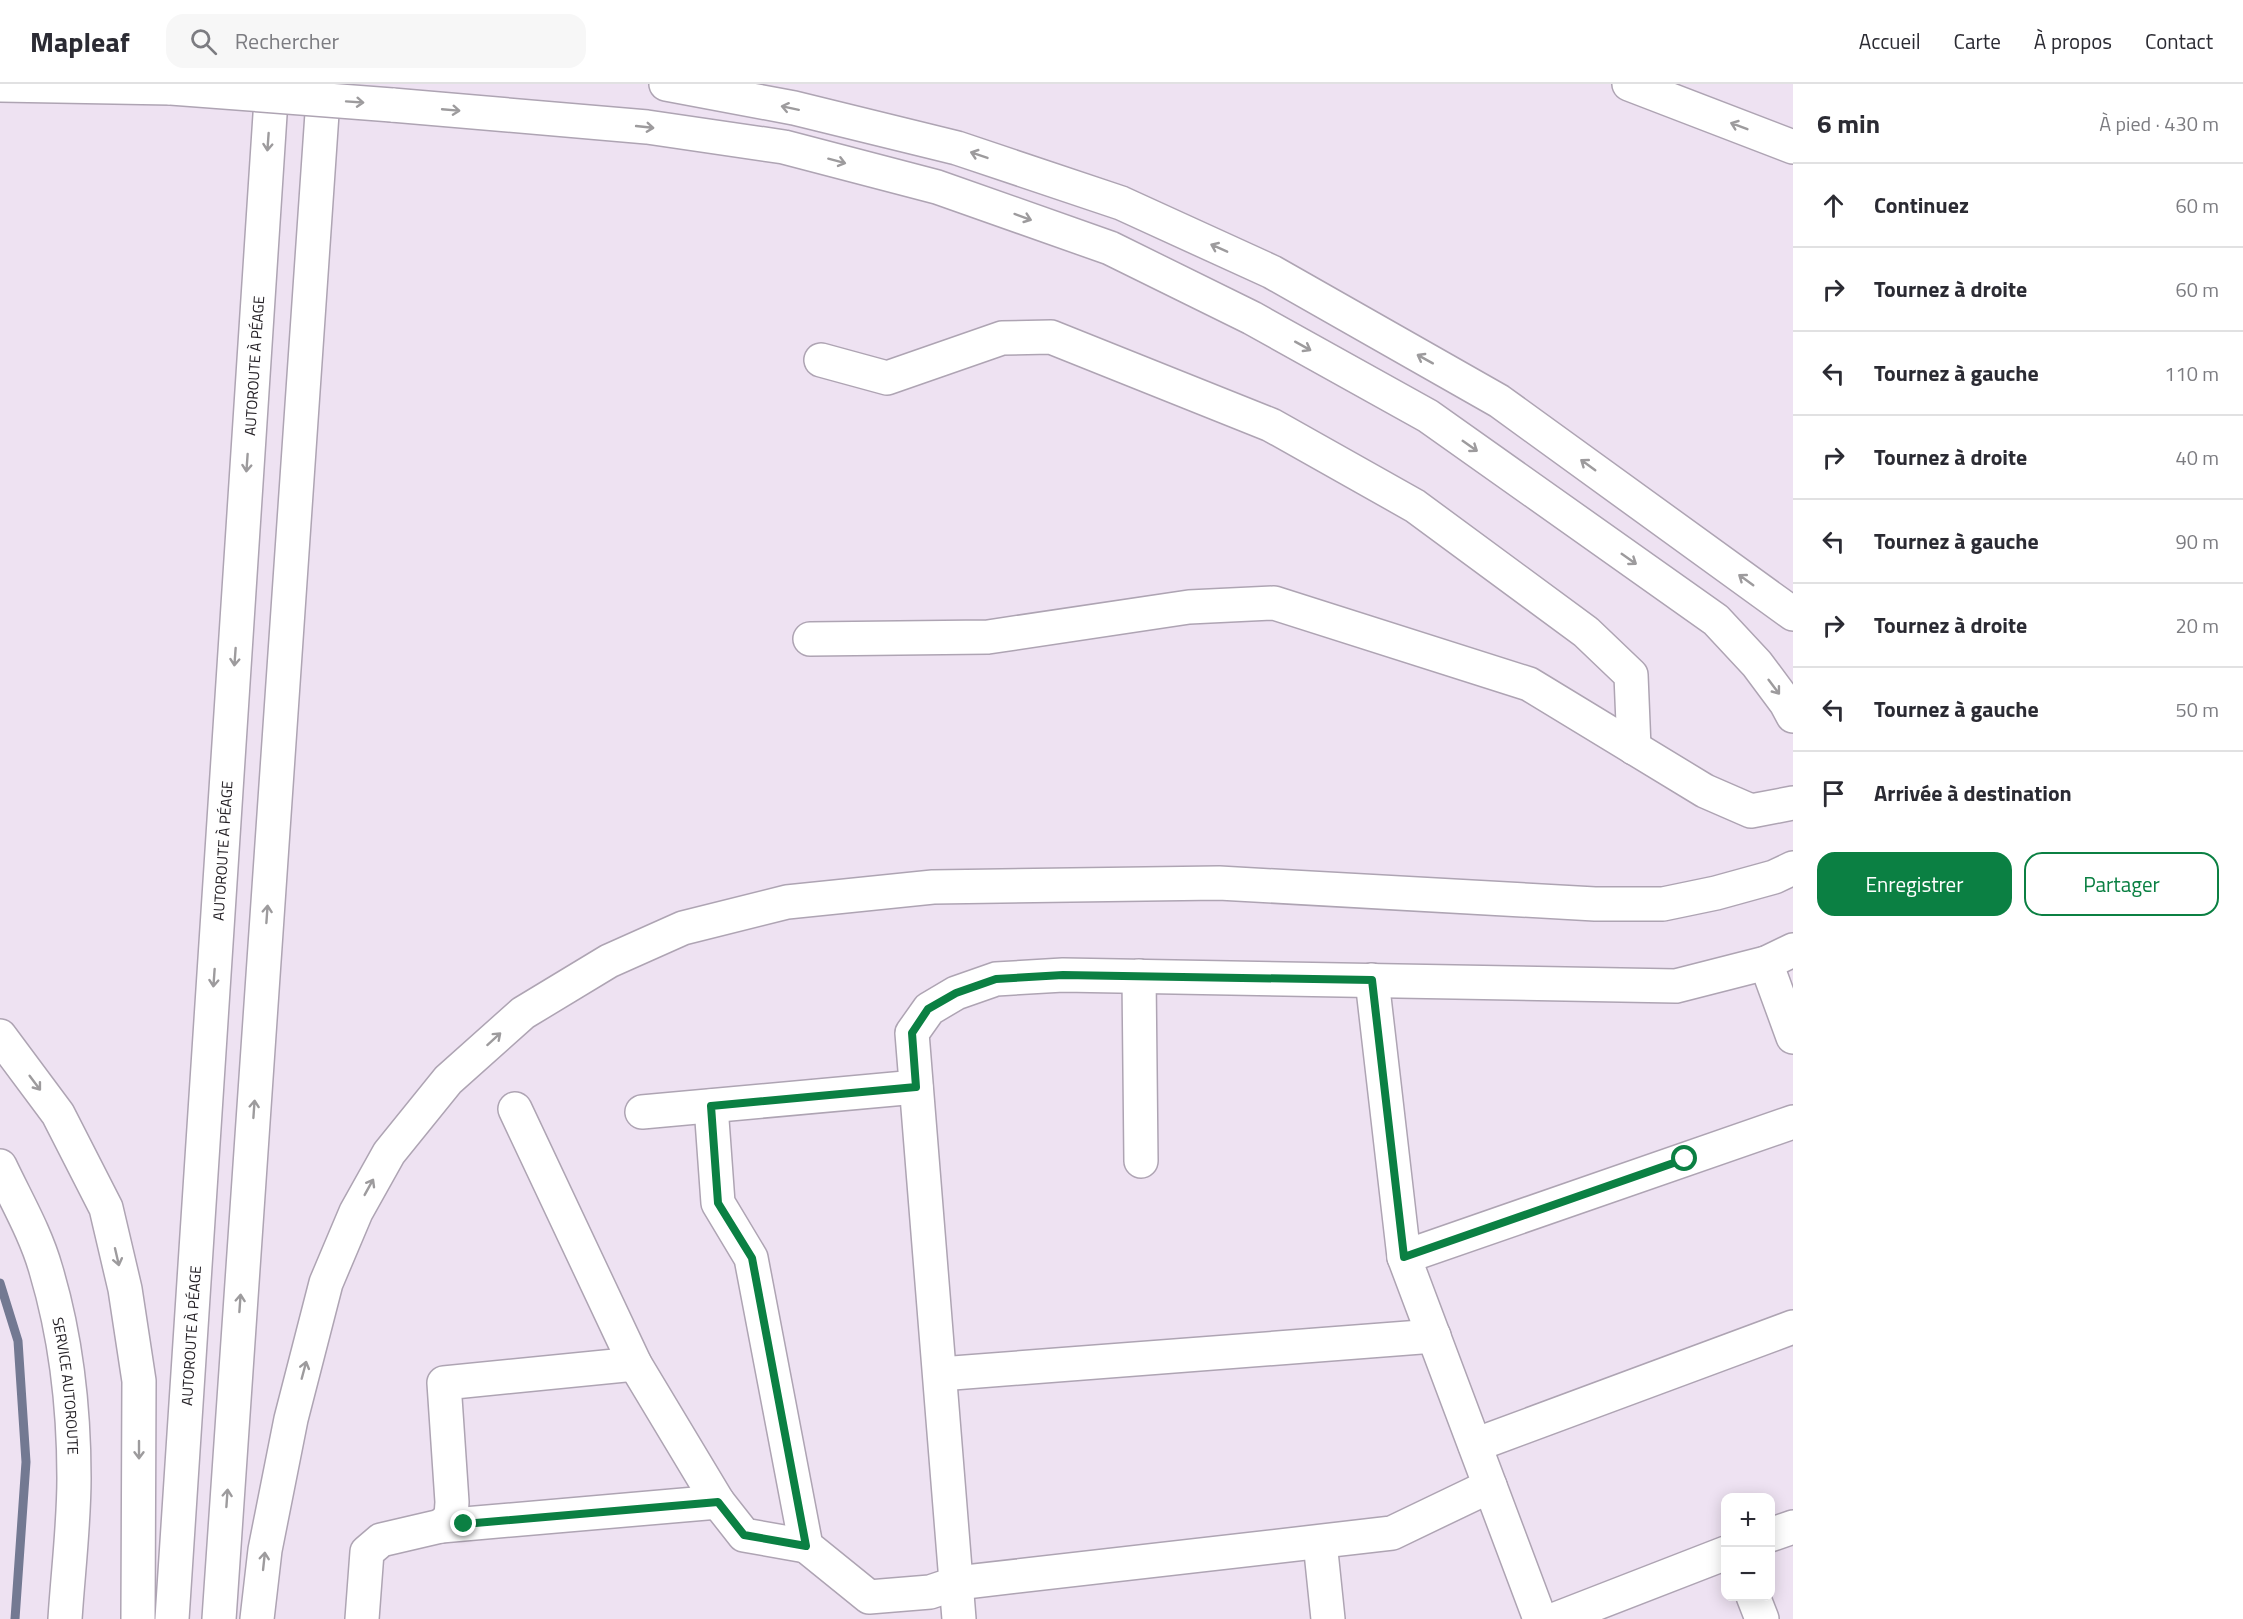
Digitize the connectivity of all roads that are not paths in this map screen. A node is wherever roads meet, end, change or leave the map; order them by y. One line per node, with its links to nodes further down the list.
1 (272, 84): 44 (main road, AUTOROUTE À PÉAGE, one-way to 44)
2 (324, 84): 45 (main road, one-way to 2)
3 (666, 84): 8 (main road, one-way to 3)
4 (1629, 84): 6 (main road, one-way to 4)
5 (0, 85): 10 (main road, one-way to 10, bridge)
6 (1793, 147)
7 (821, 360): 11 (main road)
8 (1793, 614)
9 (810, 639): 11 (main road)
10 (1793, 716)
11 (1634, 748): 12 (main road)
12 (1793, 803)
13 (1793, 868): 46 (main road, one-way to 13)
14 (1780, 956): 16 (main road); 18 (main road)
15 (1139, 976): 16 (main road); 19 (main road); 24 (main road)
16 (1372, 980): 26 (main road)
17 (0, 1036): 43 (main road, one-way to 43)
18 (1793, 1037)
19 (916, 1087): 20 (main road); 30 (main road)
20 (711, 1106): 22 (main road); 38 (main road)
21 (515, 1109): 29 (main road)
22 (642, 1112)
23 (1793, 1122): 26 (main road)
24 (1141, 1161)
25 (0, 1166): 42 (main road, SERVICE AUTOROUTE)
26 (1404, 1257): 28 (main road)
27 (1793, 1328): 31 (main road)
28 (1434, 1336): 30 (main road); 31 (main road)
29 (635, 1364): 33 (main road); 34 (main road)
30 (940, 1374): 40 (main road)
31 (1475, 1445): 32 (main road)
32 (1490, 1486): 37 (main road); 50 (main road)
33 (718, 1502): 34 (main road); 38 (main road)
34 (441, 1526): 47 (main road)
35 (1793, 1527): 36 (main road)
36 (1775, 1533)
37 (1320, 1542): 40 (main road); 49 (main road)
38 (806, 1546): 40 (main road)
39 (1721, 1555): 51 (main road)
40 (957, 1583): 48 (main road)
41 (1755, 1601): 52 (main road)
42 (65, 1619)
43 (138, 1619)
44 (172, 1619)
45 (219, 1619)
46 (258, 1619)
47 (362, 1619)
48 (960, 1619)
49 (1328, 1619)
50 (1540, 1619)
51 (1556, 1619)
52 (1762, 1619)

